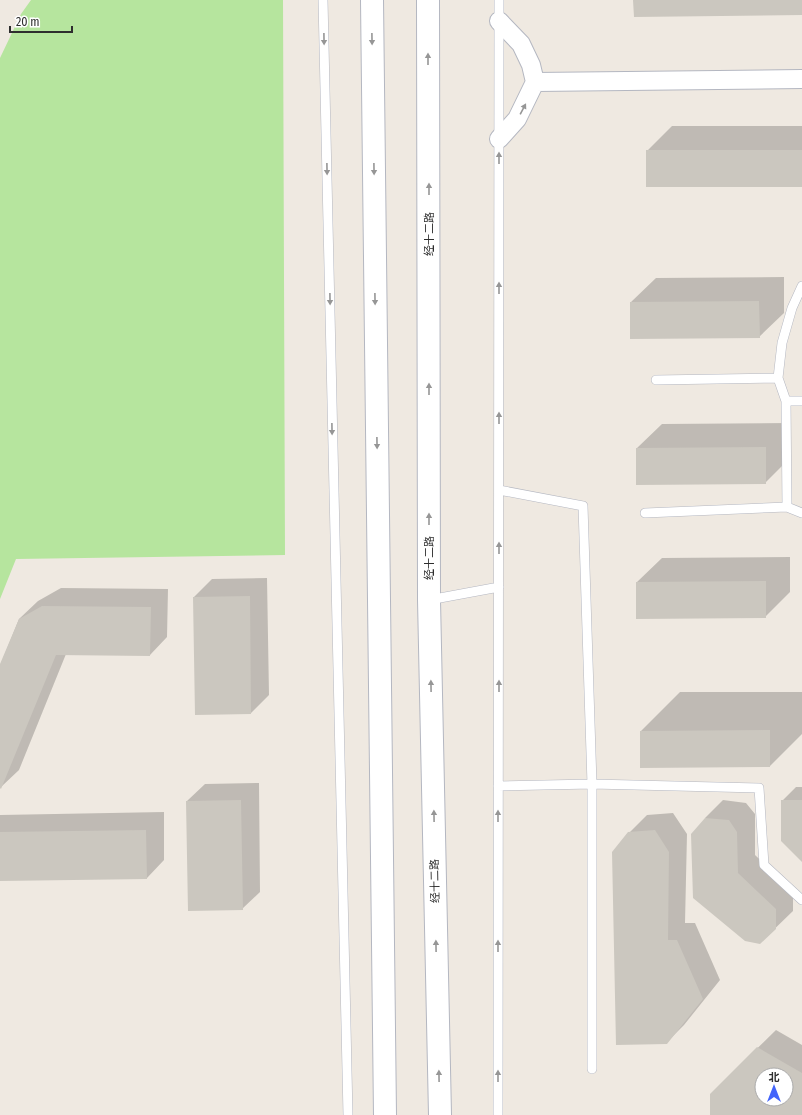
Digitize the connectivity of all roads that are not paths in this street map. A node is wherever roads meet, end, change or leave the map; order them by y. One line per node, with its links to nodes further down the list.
1 (323, 0): 24 (lane, one-way to 24)
2 (372, 0): 25 (main road, one-way to 25)
3 (428, 0): 19 (main road, 经十二路, one-way to 3)
4 (499, 0): 5 (lane)
5 (499, 21): 7 (street); 8 (lane)
6 (802, 79): 7 (street)
7 (535, 82): 8 (street, one-way to 7)
8 (499, 140): 14 (lane, one-way to 8)
9 (802, 286): 10 (lane)
10 (778, 378): 11 (lane); 12 (lane)
11 (656, 380)
12 (786, 401): 13 (lane); 15 (lane)
13 (802, 401)
14 (499, 490): 18 (lane, one-way to 14); 20 (lane)
15 (787, 507): 16 (lane); 17 (lane)
16 (645, 513)
17 (802, 513)
18 (499, 587): 19 (lane); 21 (lane, one-way to 18)
19 (429, 600): 26 (main road, 经十二路, one-way to 19)
20 (592, 784): 21 (lane); 22 (lane); 23 (lane)
21 (498, 786): 27 (lane, one-way to 21)
22 (802, 900)
23 (592, 1069)
24 (348, 1115)
25 (385, 1115)
26 (440, 1115)
27 (498, 1115)

